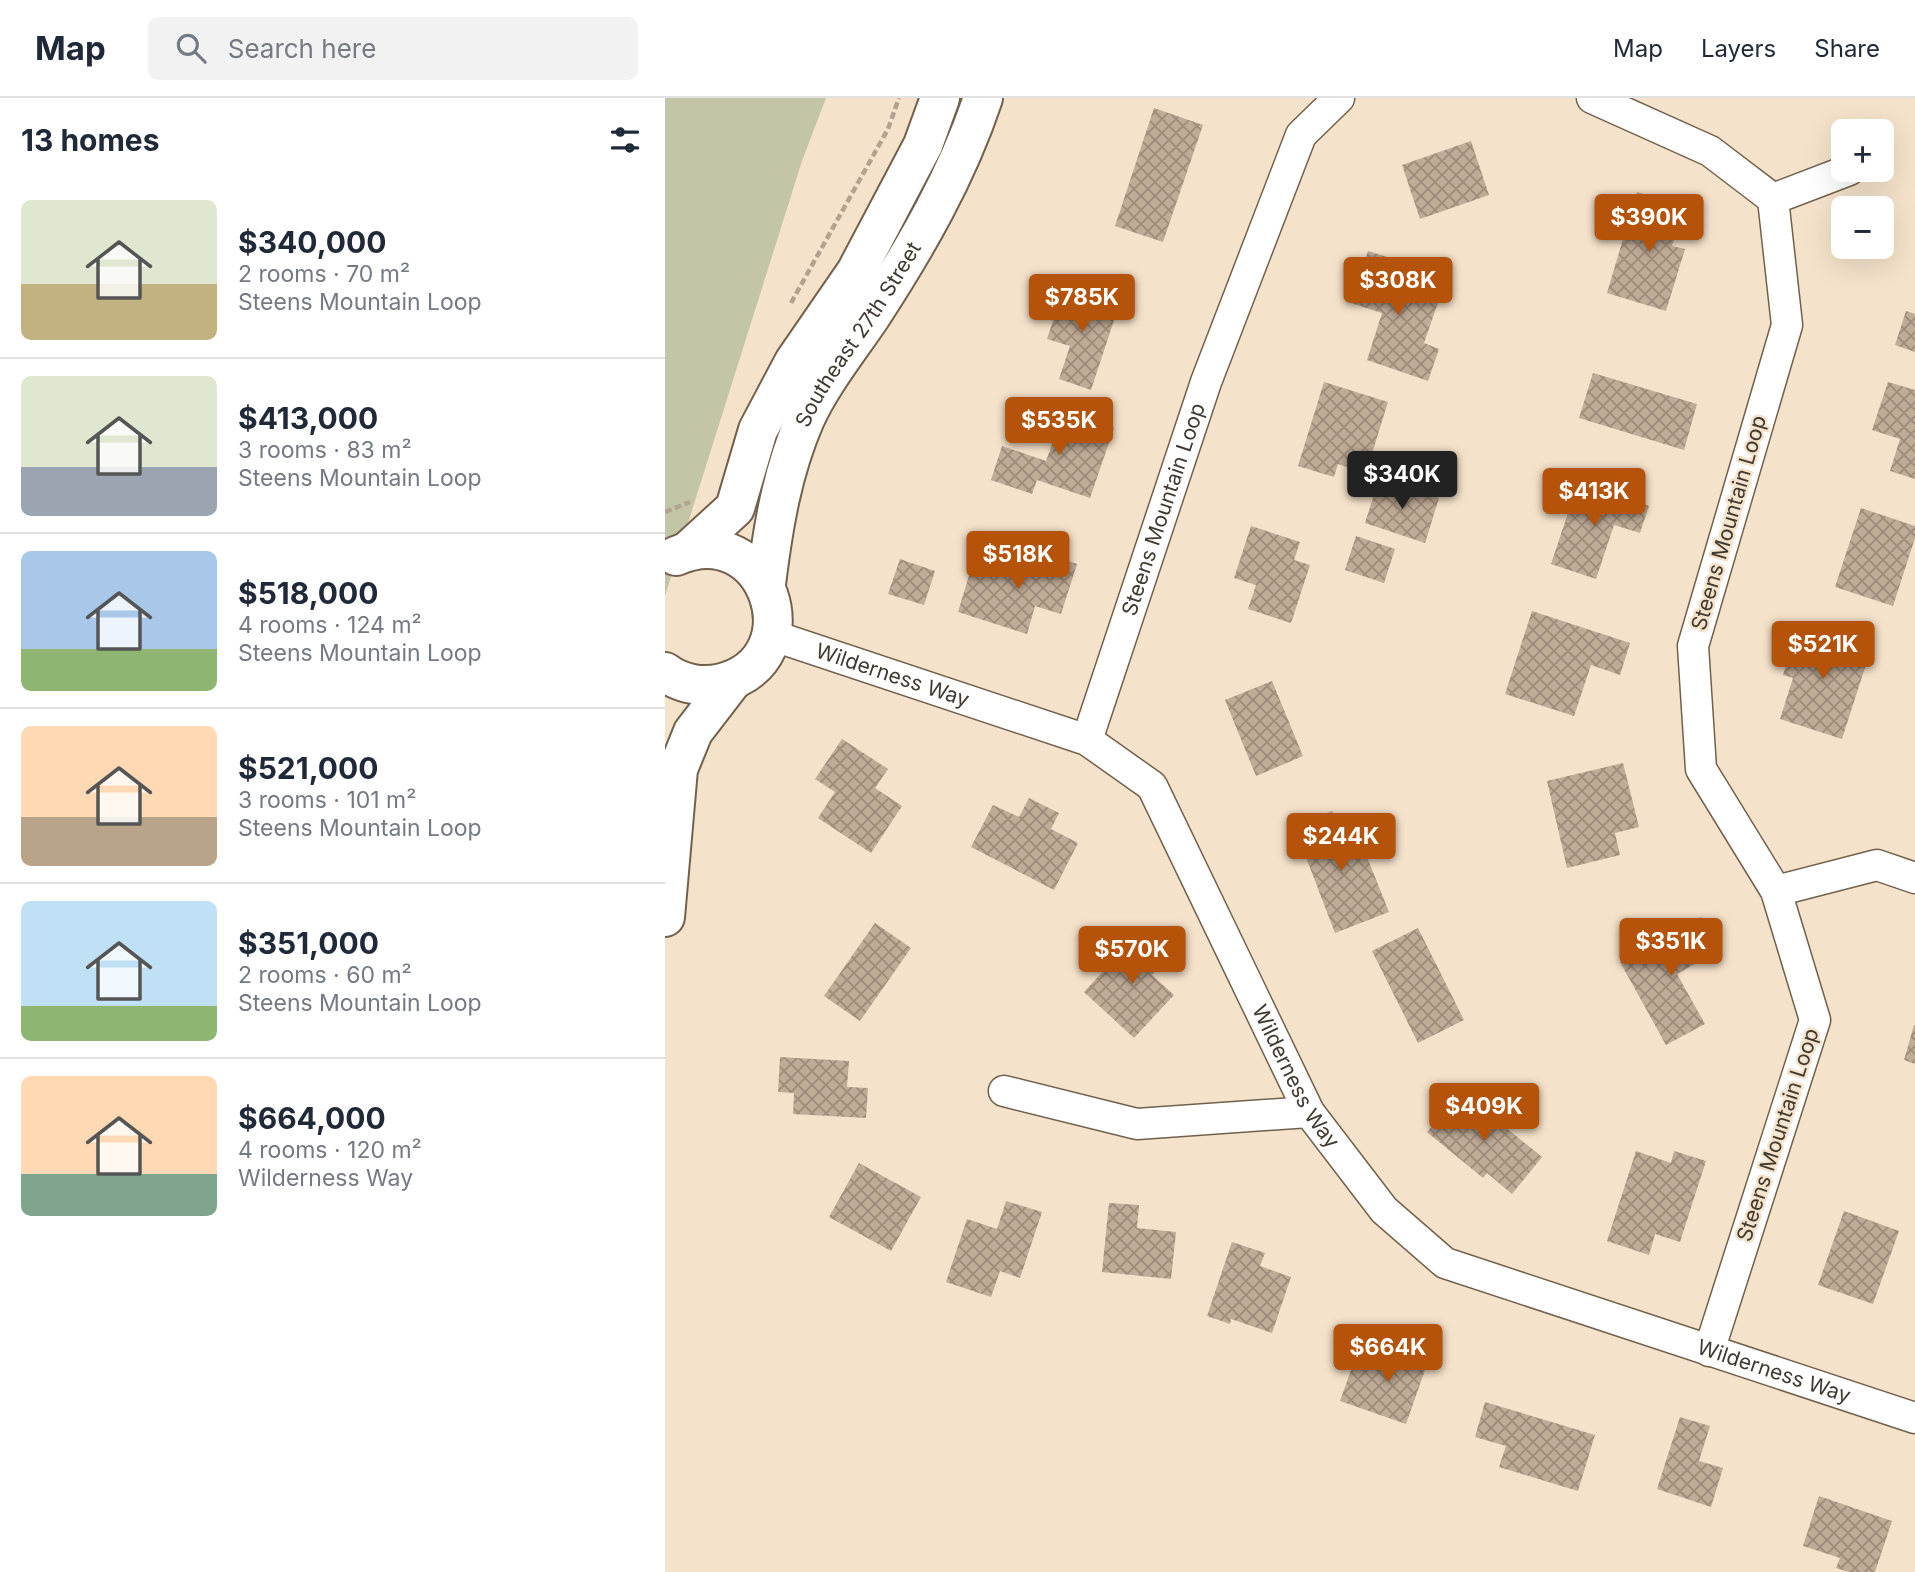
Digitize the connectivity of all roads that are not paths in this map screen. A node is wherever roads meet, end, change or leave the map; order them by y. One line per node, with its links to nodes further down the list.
1 (940, 98): 7 (main road, Southeast 27th Street)
2 (983, 98): 8 (main road, Southeast 27th Street)
3 (1339, 98): 12 (street, Steens Mountain Loop)
4 (1592, 98): 6 (street)
5 (1831, 177): 6 (street)
6 (1773, 199): 14 (street, Steens Mountain Loop)
7 (677, 556): 8 (main road)
8 (766, 584): 9 (main road, Southeast 27th Street)
9 (771, 635): 11 (main road); 12 (street, Wilderness Way)
10 (665, 672): 11 (main road)
11 (733, 680): 15 (main road)
12 (1087, 740): 17 (street, Wilderness Way)
13 (1915, 878): 14 (street)
14 (1776, 891): 18 (street, Steens Mountain Loop)
15 (665, 917)
16 (1005, 1091): 17 (street)
17 (1309, 1112): 18 (street, Wilderness Way)
18 (1709, 1351): 19 (street, Wilderness Way)
19 (1915, 1418)

